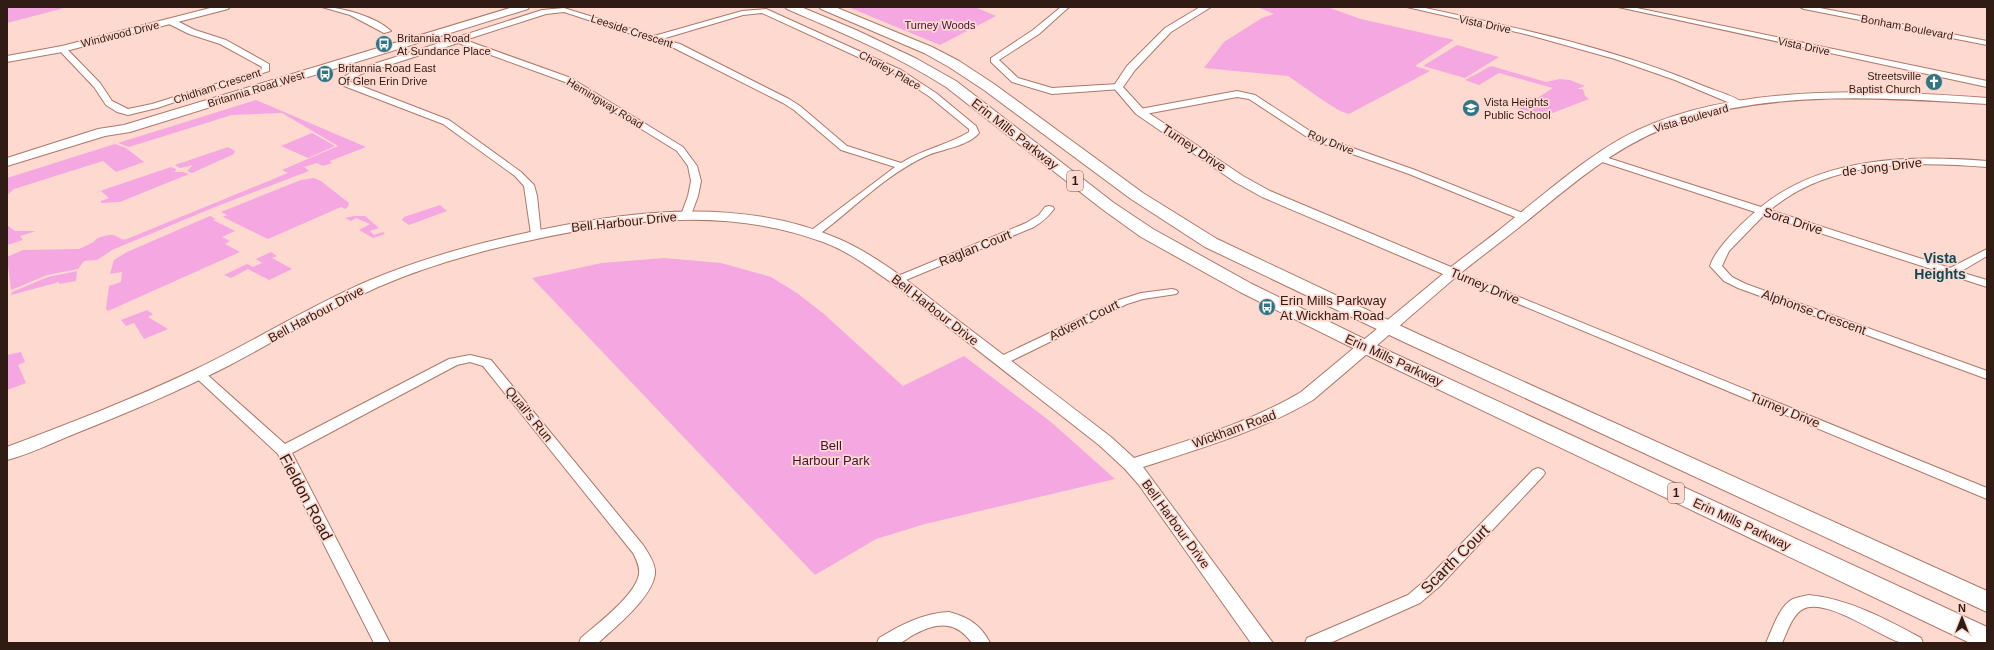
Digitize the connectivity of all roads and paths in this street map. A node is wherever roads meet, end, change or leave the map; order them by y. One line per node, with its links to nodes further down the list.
1 (225, 7): 11 (street, Windwood Drive)
2 (326, 7): 12 (street)
3 (524, 7): 23 (main road, Britannia Road West)
4 (791, 7): 42 (main road, Erin Mills Parkway / 1)
5 (826, 7): 41 (main road, Erin Mills Parkway / 1)
6 (1065, 7): 19 (street)
7 (1206, 7): 19 (street)
8 (1411, 7): 21 (street, Vista Drive)
9 (1622, 7): 18 (street, Vista Drive)
10 (1804, 7): 15 (street, Bonham Boulevard)
11 (170, 21): 16 (street, Windwood Drive); 16 (street, Chidham Crescent)
12 (387, 32)
13 (655, 38): 14 (street, Leeside Crescent); 27 (street, Leeside Crescent); 27 (street, Chorley Place)
14 (458, 40): 31 (street, Hemingway Road); 33 (street, Leeside Crescent)
15 (1987, 43)
16 (62, 49): 17 (street, Windwood Drive)
17 (10, 59)
18 (1987, 84)
19 (1118, 87): 22 (street, Turney Drive)
20 (1987, 101): 21 (street, Vista Boulevard)
21 (1740, 104): 24 (street, Vista Boulevard)
22 (1140, 112): 32 (street, Roy Drive); 37 (street, Turney Drive)
23 (125, 129): 25 (main road, Britannia Road West); 28 (main road, Britannia Road West)
24 (1599, 158): 30 (street, Sora Drive); 32 (street, Vista Boulevard)
25 (7, 162)
26 (1987, 164): 30 (street, de Jong Drive)
27 (902, 166): 34 (street, Chorley Place)
28 (7, 170)
29 (1049, 209): 38 (street, Raglan Court)
30 (1762, 210): 36 (street, Sora Drive); 45 (street, Alphonse Crescent)
31 (686, 215): 33 (street, Bell Harbour Drive); 34 (street, Bell Harbour Drive)
32 (1524, 217): 37 (street, Vista Boulevard)
33 (536, 234): 44 (street, Bell Harbour Drive)
34 (813, 234): 38 (street, Bell Harbour Drive)
35 (1987, 252): 36 (street)
36 (1952, 272): 39 (street, Sora Drive)
37 (1453, 273): 41 (street, Vista Boulevard); 50 (street, Turney Drive)
38 (896, 280): 43 (street, Bell Harbour Drive)
39 (1987, 284)
40 (1172, 292): 43 (street, Advent Court)
41 (1389, 327): 42 (street, Wickham Road); 51 (main road, Erin Mills Parkway / 1)
42 (1366, 347): 48 (street, Wickham Road); 52 (main road, Erin Mills Parkway / 1)
43 (1001, 361): 48 (street, Bell Harbour Drive)
44 (198, 374): 46 (street, Fieldon Road); 47 (street, Bell Harbour Drive)
45 (1987, 375)
46 (284, 451): 53 (street, Fieldon Road); 54 (street, Quail's Run)
47 (7, 454)
48 (1131, 465): 57 (street, Bell Harbour Drive)
49 (1538, 473): 58 (street, Scarth Court)
50 (1987, 494)
51 (1987, 602)
52 (1987, 639)
53 (382, 643)
54 (587, 643)
55 (885, 643): 56 (street)
56 (982, 643)
57 (1263, 643)
58 (1313, 643)
59 (1774, 643): 60 (street)
60 (1915, 643)

